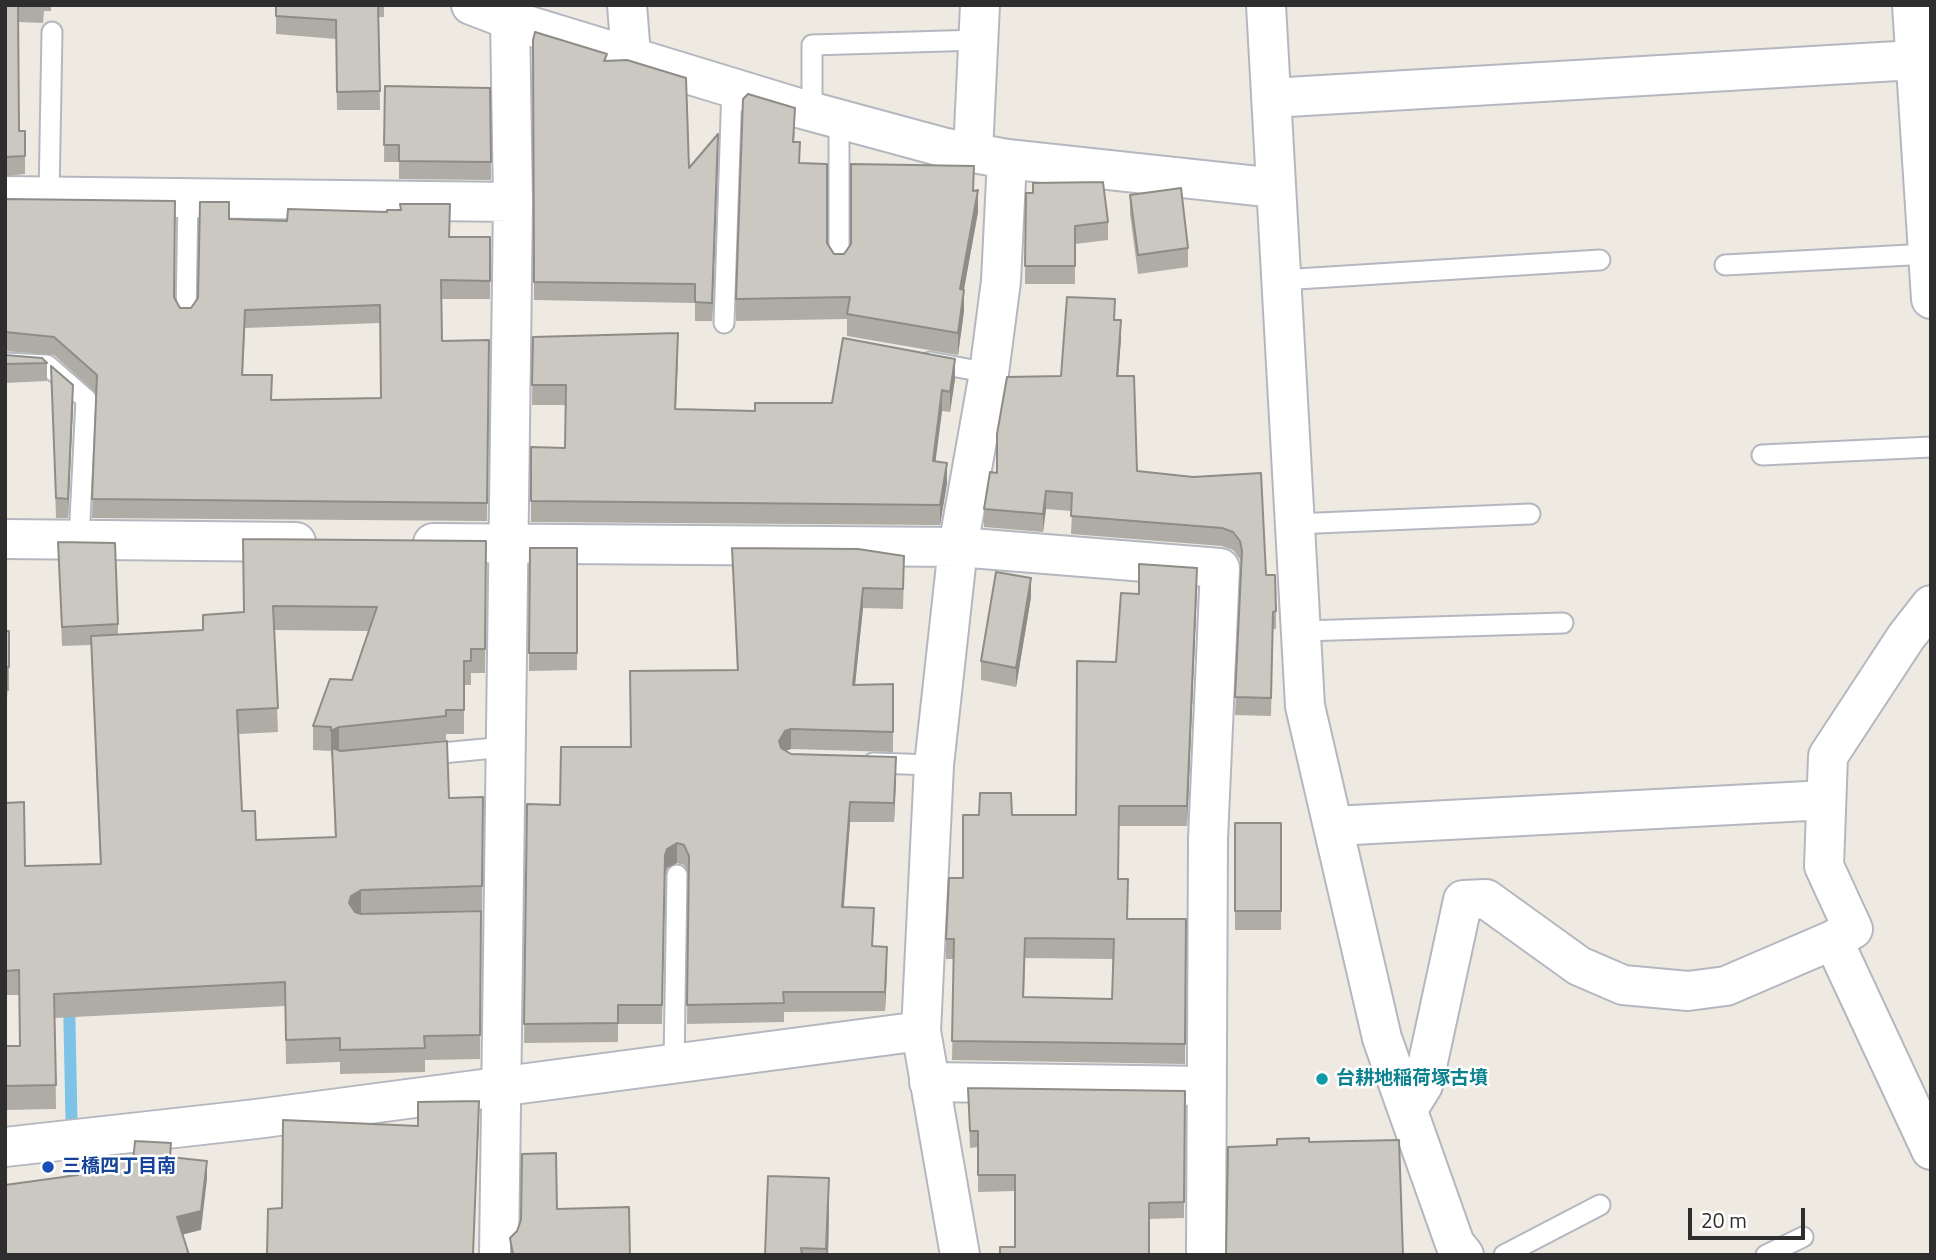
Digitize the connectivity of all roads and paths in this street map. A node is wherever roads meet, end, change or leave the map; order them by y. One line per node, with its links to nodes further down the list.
1 (471, 5): 5 (street)
2 (627, 5): 8 (street)
3 (1266, 5): 11 (street)
4 (1912, 5): 9 (street)
5 (510, 20): 8 (street); 18 (street)
6 (979, 23): 12 (lane); 13 (street)
7 (52, 32): 16 (lane)
8 (631, 55): 10 (street)
9 (1923, 59): 11 (street); 19 (street)
10 (732, 87): 12 (street); 26 (lane)
11 (1271, 98): 14 (street)
12 (825, 115): 13 (street); 21 (lane)
13 (990, 156): 14 (street); 29 (street)
14 (1276, 188): 23 (street)
15 (5, 196): 16 (street)
16 (50, 197): 17 (street)
17 (188, 198): 18 (street); 25 (lane)
18 (513, 202): 38 (street)
19 (1928, 254): 22 (lane); 24 (street)
20 (1600, 260): 23 (lane)
21 (839, 265)
22 (1725, 265)
23 (1281, 280): 33 (street)
24 (1931, 299)
25 (186, 316)
26 (724, 323)
27 (913, 359): 29 (lane)
28 (5, 363): 35 (lane)
29 (989, 373): 39 (street)
30 (1931, 447): 31 (lane)
31 (1762, 455)
32 (1530, 514): 33 (lane)
33 (1294, 524): 42 (street)
34 (5, 539): 35 (street)
35 (79, 540): 36 (street)
36 (327, 542)
37 (396, 543): 38 (street)
38 (507, 544): 39 (street); 43 (street)
39 (958, 548): 46 (street); 55 (street)
40 (1931, 606): 47 (street)
41 (1563, 623): 42 (lane)
42 (1302, 631): 48 (street)
43 (505, 747): 44 (lane); 54 (street)
44 (395, 758)
45 (856, 763): 46 (lane)
46 (934, 765): 51 (street)
47 (1826, 800): 48 (street); 50 (street)
48 (1335, 826): 56 (street)
49 (677, 875): 52 (lane)
50 (1833, 940): 56 (street); 58 (street)
51 (921, 1031): 52 (street); 53 (street)
52 (674, 1063): 54 (street)
53 (929, 1082): 55 (street); 62 (street)
54 (502, 1086): 57 (street); 61 (street)
55 (1207, 1087): 63 (street)
56 (1406, 1105): 64 (street)
57 (5, 1147)
58 (1931, 1150)
59 (1600, 1205): 65 (lane)
60 (1803, 1237): 66 (lane)
61 (499, 1255)
62 (960, 1255)
63 (1206, 1255)
64 (1464, 1255)
65 (1504, 1255)
66 (1766, 1255)

